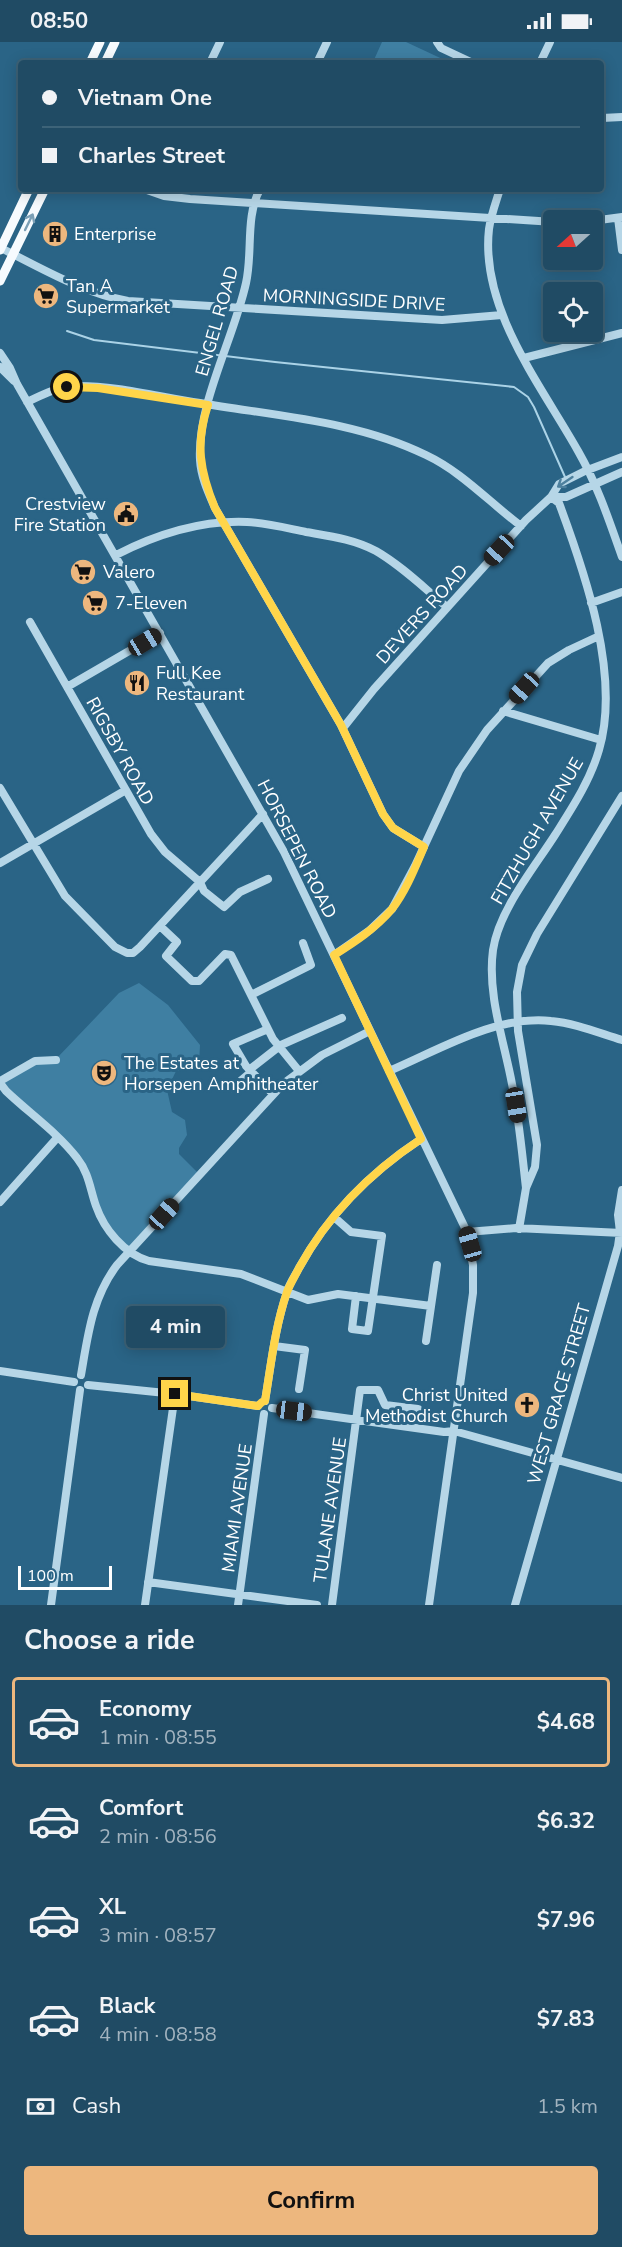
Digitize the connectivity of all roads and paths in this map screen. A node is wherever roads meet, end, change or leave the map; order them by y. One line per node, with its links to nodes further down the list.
1 (100, 42): 7 (main road)
2 (115, 42): 8 (main road)
3 (220, 42): 9 (street)
4 (327, 42): 10 (street)
5 (437, 42): 11 (street)
6 (550, 42): 12 (street)
7 (91, 60)
8 (106, 60)
9 (211, 60)
10 (318, 60)
11 (466, 60)
12 (541, 60)
13 (622, 117): 14 (street)
14 (604, 118)
15 (28, 192): 25 (main road)
16 (44, 192): 27 (main road, one-way to 16)
17 (156, 192): 20 (street)
18 (258, 192): 20 (street)
19 (499, 192): 21 (street)
20 (253, 203): 21 (street); 29 (street, ENGEL ROAD)
21 (491, 218): 24 (street); 30 (street)
22 (620, 218): 23 (street); 26 (street)
23 (603, 220)
24 (543, 221)
25 (0, 249): 27 (street, MORNINGSIDE DRIVE)
26 (622, 250)
27 (13, 254): 28 (main road); 29 (street, MORNINGSIDE DRIVE)
28 (0, 281)
29 (238, 309): 30 (street, MORNINGSIDE DRIVE); 37 (street, ENGEL ROAD)
30 (502, 315): 33 (street)
31 (622, 333): 33 (street)
32 (0, 353): 35 (street, HORSEPEN ROAD)
33 (524, 358): 39 (street)
34 (0, 367): 35 (street, HORSEPEN ROAD)
35 (17, 384): 36 (street, HORSEPEN ROAD)
36 (27, 402): 37 (street); 45 (street, HORSEPEN ROAD)
37 (208, 405): 43 (street, ENGEL ROAD); 44 (street)
38 (622, 457): 39 (street, DEVERS ROAD)
39 (589, 470): 41 (street); 42 (street, DEVERS ROAD, one-way to 42)
40 (622, 472): 41 (street, DEVERS ROAD)
41 (595, 483): 42 (street, DEVERS ROAD); 46 (street)
42 (551, 497): 44 (street, DEVERS ROAD); 48 (street, FITZHUGH AVENUE)
43 (223, 522): 45 (street); 49 (street); 55 (street, ENGEL ROAD)
44 (521, 526): 49 (street, DEVERS ROAD)
45 (116, 555): 51 (street, HORSEPEN ROAD)
46 (622, 556)
47 (622, 592): 48 (street)
48 (591, 603): 52 (street, FITZHUGH AVENUE)
49 (447, 607): 55 (street, DEVERS ROAD)
50 (30, 622): 53 (street, RIGSBY ROAD)
51 (160, 633): 53 (street); 60 (street, HORSEPEN ROAD)
52 (599, 636): 54 (street); 56 (street, FITZHUGH AVENUE)
53 (67, 687): 58 (street, RIGSBY ROAD)
54 (503, 711): 56 (street); 62 (street)
55 (343, 728): 62 (street, ENGEL ROAD)
56 (601, 740): 72 (street, FITZHUGH AVENUE)
57 (0, 788): 61 (street)
58 (126, 790): 61 (street); 65 (street, RIGSBY ROAD)
59 (622, 796): 71 (street, FITZHUGH AVENUE)
60 (263, 814): 65 (street); 68 (street, HORSEPEN ROAD)
61 (33, 843): 63 (street); 66 (street)
62 (424, 847): 68 (street)
63 (0, 862)
64 (268, 879): 65 (street, RIGSBY ROAD)
65 (200, 882): 66 (street)
66 (160, 926): 69 (street)
67 (303, 943): 69 (street)
68 (334, 955): 74 (street, HORSEPEN ROAD)
69 (251, 995): 73 (street)
70 (342, 1018): 76 (street)
71 (518, 1022): 72 (street); 75 (street); 86 (street, FITZHUGH AVENUE)
72 (501, 1026): 80 (street); 86 (street, FITZHUGH AVENUE)
73 (268, 1029): 76 (street); 78 (street)
74 (370, 1031): 79 (street); 80 (street, HORSEPEN ROAD)
75 (622, 1040)
76 (279, 1047): 78 (street); 79 (street)
77 (56, 1060): 81 (street)
78 (250, 1071): 82 (street); 83 (street)
79 (299, 1071): 83 (street)
80 (389, 1071): 85 (street, HORSEPEN ROAD)
81 (0, 1082): 84 (street)
82 (232, 1088)
83 (273, 1094): 93 (street)
84 (57, 1138): 88 (street); 93 (street)
85 (421, 1139): 89 (street); 91 (street, HORSEPEN ROAD)
86 (526, 1188): 90 (street, FITZHUGH AVENUE)
87 (622, 1190): 92 (street, WEST GRACE STREET)
88 (0, 1202)
89 (334, 1217): 95 (street); 97 (street)
90 (519, 1229): 91 (street); 92 (street)
91 (467, 1232): 114 (street, HORSEPEN ROAD)
92 (621, 1233): 115 (street, WEST GRACE STREET)
93 (130, 1251): 95 (street); 102 (street)
94 (437, 1266): 98 (street)
95 (287, 1292): 96 (street); 100 (street)
96 (356, 1296): 97 (street); 97 (street)
97 (372, 1298): 98 (street)
98 (431, 1306): 99 (street)
99 (426, 1341)
100 (274, 1346): 105 (street); 108 (street)
101 (0, 1371): 103 (street)
102 (81, 1375): 103 (street); 104 (street)
103 (74, 1382): 106 (street)
104 (88, 1385): 106 (street); 107 (street)
105 (299, 1389)
106 (80, 1390): 119 (street)
107 (175, 1394): 109 (street); 117 (street)
108 (265, 1401): 109 (street); 110 (street)
109 (258, 1406): 112 (street)
110 (272, 1408): 112 (street); 113 (street)
111 (418, 1409): 113 (street, TULANE AVENUE)
112 (264, 1414): 118 (street, MIAMI AVENUE)
113 (358, 1419): 114 (street); 123 (street, TULANE AVENUE)
114 (454, 1431): 115 (street); 124 (street, HORSEPEN ROAD)
115 (557, 1460): 116 (street); 125 (street, WEST GRACE STREET)
116 (622, 1478)
117 (148, 1582): 118 (street); 120 (street)
118 (240, 1594): 121 (street, MIAMI AVENUE); 122 (street)
119 (51, 1605)
120 (145, 1605)
121 (238, 1605)
122 (317, 1605)
123 (332, 1605)
124 (429, 1605)
125 (515, 1605)

